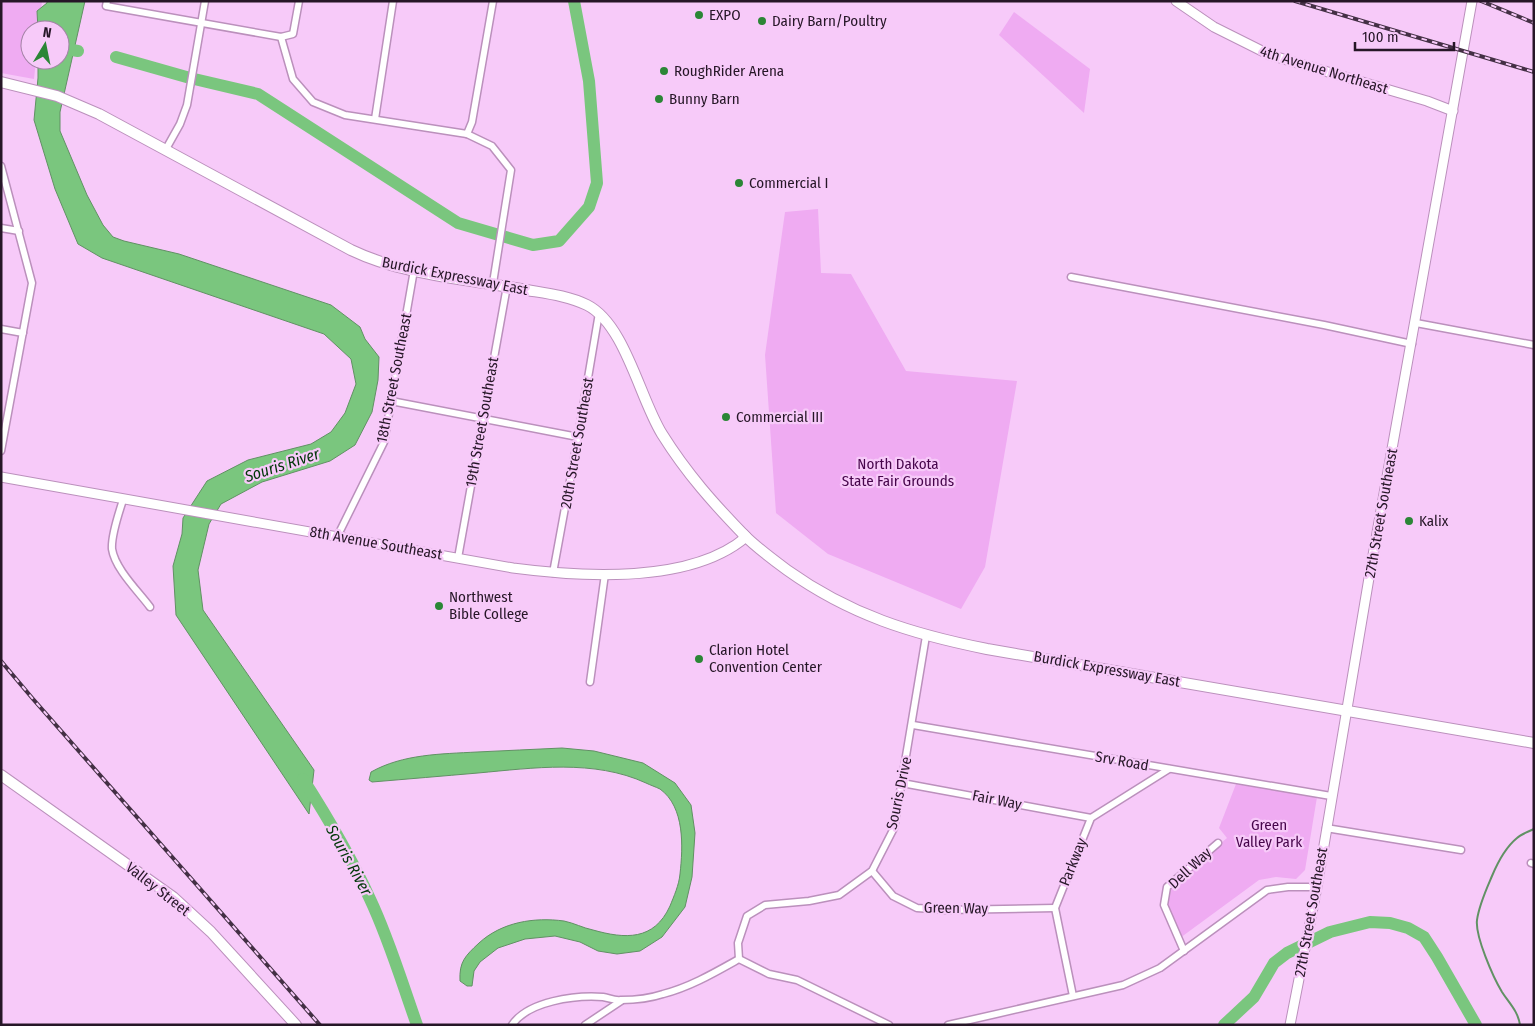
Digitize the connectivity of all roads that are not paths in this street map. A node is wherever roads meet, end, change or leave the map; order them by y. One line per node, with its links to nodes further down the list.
1 (205, 1): 8 (street)
2 (299, 1): 9 (street)
3 (393, 1): 12 (street)
4 (494, 1): 13 (street)
5 (1176, 1): 11 (street, 4th Avenue Northeast)
6 (1472, 1): 11 (street, 27th Street Southeast)
7 (106, 4): 8 (street)
8 (201, 22): 9 (street); 14 (street)
9 (281, 37): 12 (street)
10 (1, 82): 14 (main road, Burdick Expressway East)
11 (1453, 111): 23 (street, 27th Street Southeast)
12 (375, 119): 13 (street)
13 (467, 134): 20 (street)
14 (166, 149): 18 (main road, Burdick Expressway East)
15 (1, 166): 17 (street)
16 (1, 228): 17 (street)
17 (19, 231): 25 (street)
18 (414, 270): 20 (main road, Burdick Expressway East); 28 (street, 18th Street Southeast)
19 (1071, 277): 26 (street)
20 (493, 284): 21 (main road, Burdick Expressway East)
21 (507, 286): 22 (main road, Burdick Expressway East); 29 (street, 19th Street Southeast)
22 (599, 313): 30 (street, 20th Street Southeast); 35 (main road, Burdick Expressway East)
23 (1416, 324): 26 (street, 27th Street Southeast); 27 (street)
24 (1, 329): 25 (street)
25 (23, 333): 31 (street)
26 (1412, 344): 44 (street, 27th Street Southeast)
27 (1534, 345)
28 (392, 402): 29 (street); 36 (street, 18th Street Southeast)
29 (483, 419): 30 (street); 38 (street, 19th Street Southeast)
30 (578, 437): 39 (street, 20th Street Southeast)
31 (1, 451)
32 (1, 477): 34 (street, 8th Avenue Southeast)
33 (705, 494): 35 (main road, Burdick Expressway East)
34 (123, 500): 36 (street, 8th Avenue Southeast); 41 (street)
35 (717, 506): 37 (main road, Burdick Expressway East)
36 (337, 537): 38 (street, 8th Avenue Southeast)
37 (746, 537): 40 (street, 8th Avenue Southeast); 42 (main road, Burdick Expressway East)
38 (458, 558): 39 (street, 8th Avenue Southeast)
39 (553, 573): 40 (street, 8th Avenue Southeast)
40 (605, 574): 43 (street)
41 (150, 607)
42 (926, 636): 44 (main road, Burdick Expressway East); 45 (street, Souris Drive)
43 (590, 682)
44 (1346, 709): 46 (main road, Burdick Expressway East); 50 (street, 27th Street Southeast)
45 (912, 725): 47 (street, Srv Road); 49 (street, Souris Drive)
46 (1534, 743)
47 (1169, 769): 50 (street, Srv Road); 51 (street)
48 (1, 775): 62 (main road, Valley Street)
49 (902, 783): 51 (street, Fair Way); 55 (street, Souris Drive)
50 (1331, 796): 52 (street, 27th Street Southeast)
51 (1091, 818): 57 (street, Parkway)
52 (1326, 828): 54 (street); 56 (street, 27th Street Southeast)
53 (1218, 843): 58 (street, Dell Way)
54 (1461, 850)
55 (872, 871): 57 (street, Green Way); 59 (street, Souris Drive)
56 (1317, 887): 58 (street); 67 (street, 27th Street Southeast)
57 (1055, 908): 60 (street)
58 (1184, 951): 60 (street)
59 (739, 959): 61 (street); 65 (street)
60 (1073, 996): 66 (street)
61 (621, 1001): 63 (street); 64 (street)
62 (296, 1025)
63 (512, 1025)
64 (585, 1025)
65 (889, 1025)
66 (948, 1025)
67 (1290, 1025)

